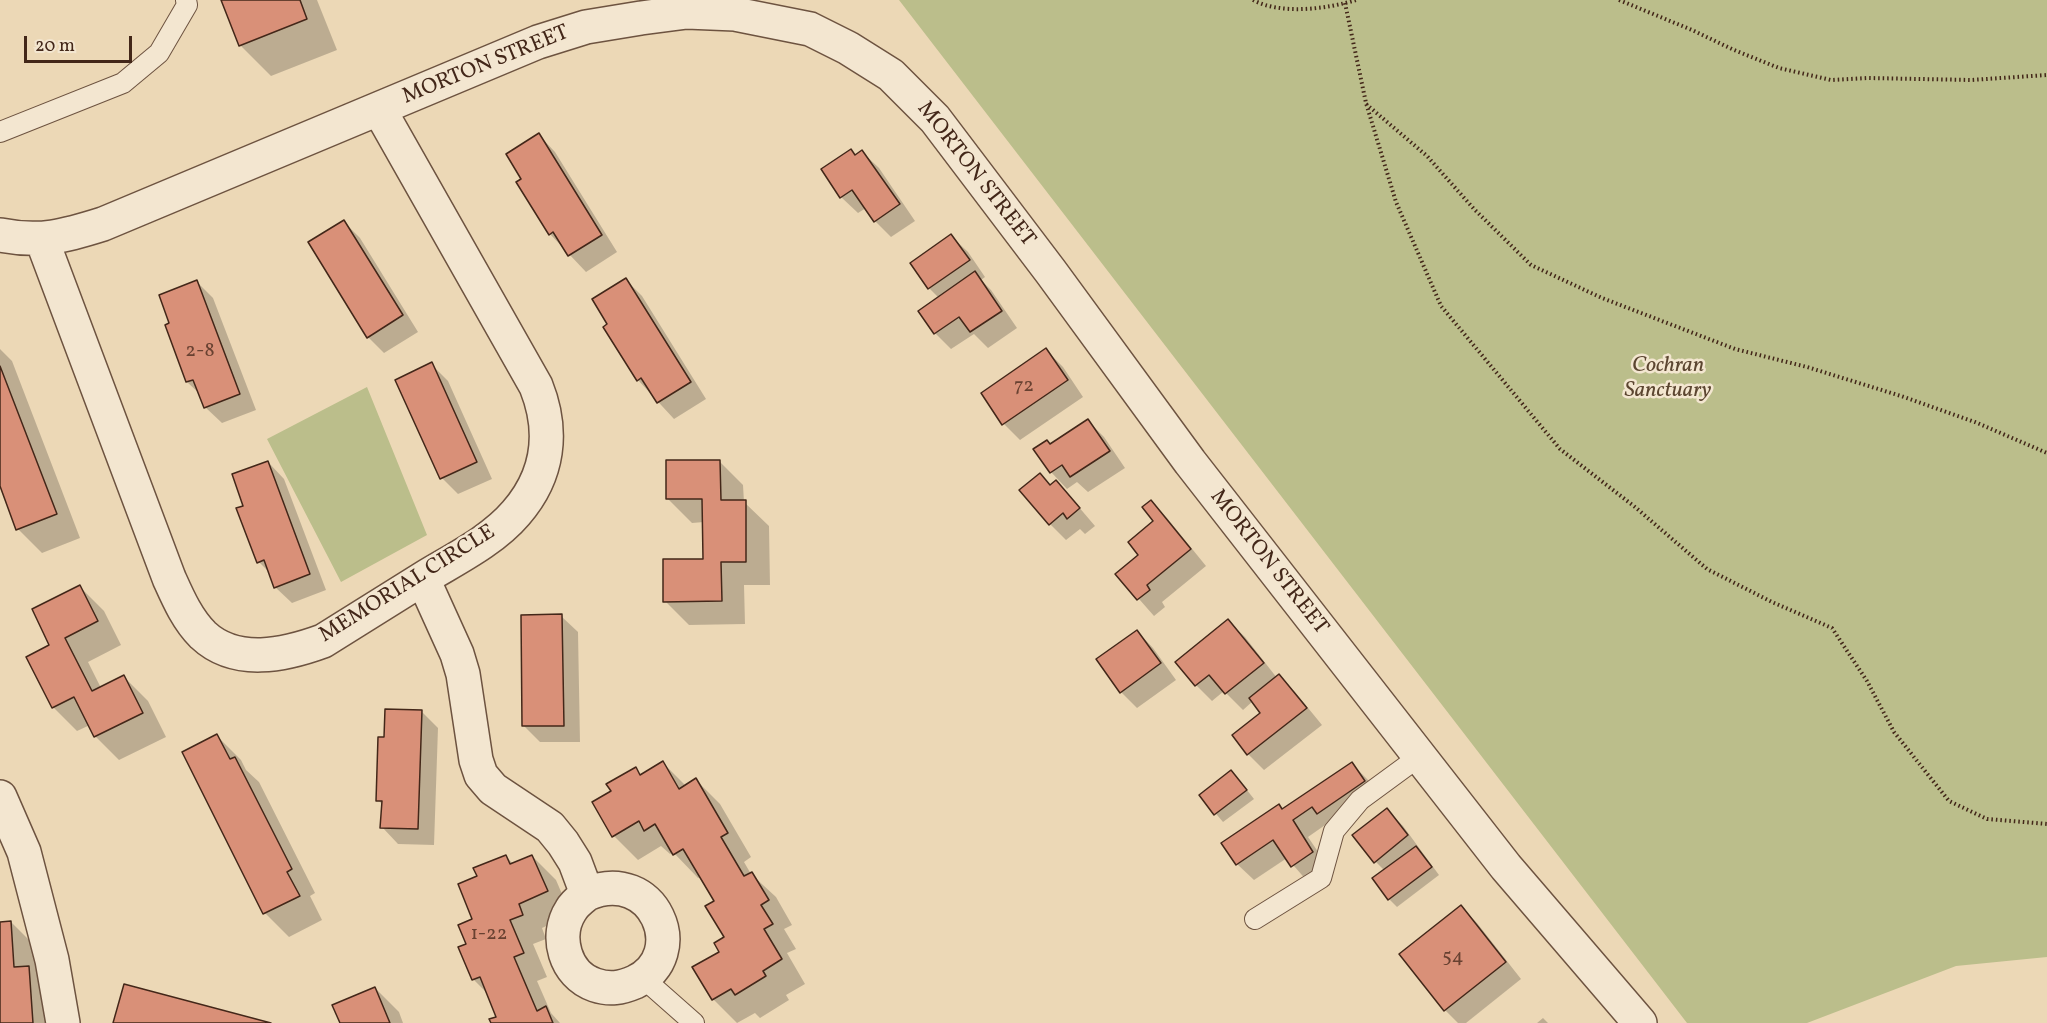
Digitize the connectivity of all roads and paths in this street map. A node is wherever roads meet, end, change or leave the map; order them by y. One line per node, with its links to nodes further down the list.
1 (186, 0): 9 (lane)
2 (1253, 0): 5 (path)
3 (1356, 0): 5 (path)
4 (1619, 0): 6 (path)
5 (1345, 3): 7 (path)
6 (2047, 75)
7 (1366, 103): 12 (path); 16 (path)
8 (379, 109): 11 (street, MORTON STREET); 13 (street, MEMORIAL CIRCLE); 14 (street, MORTON STREET)
9 (0, 132)
10 (0, 235): 11 (street, MORTON STREET)
11 (42, 240): 13 (street, MEMORIAL CIRCLE)
12 (2047, 453)
13 (423, 579): 17 (street)
14 (1420, 756): 18 (lane); 22 (street, MORTON STREET)
15 (0, 797): 20 (street)
16 (2047, 824)
17 (587, 894): 19 (street); 19 (street)
18 (1255, 919)
19 (643, 978): 21 (lane)
20 (63, 1023)
21 (694, 1023)
22 (1640, 1023)

